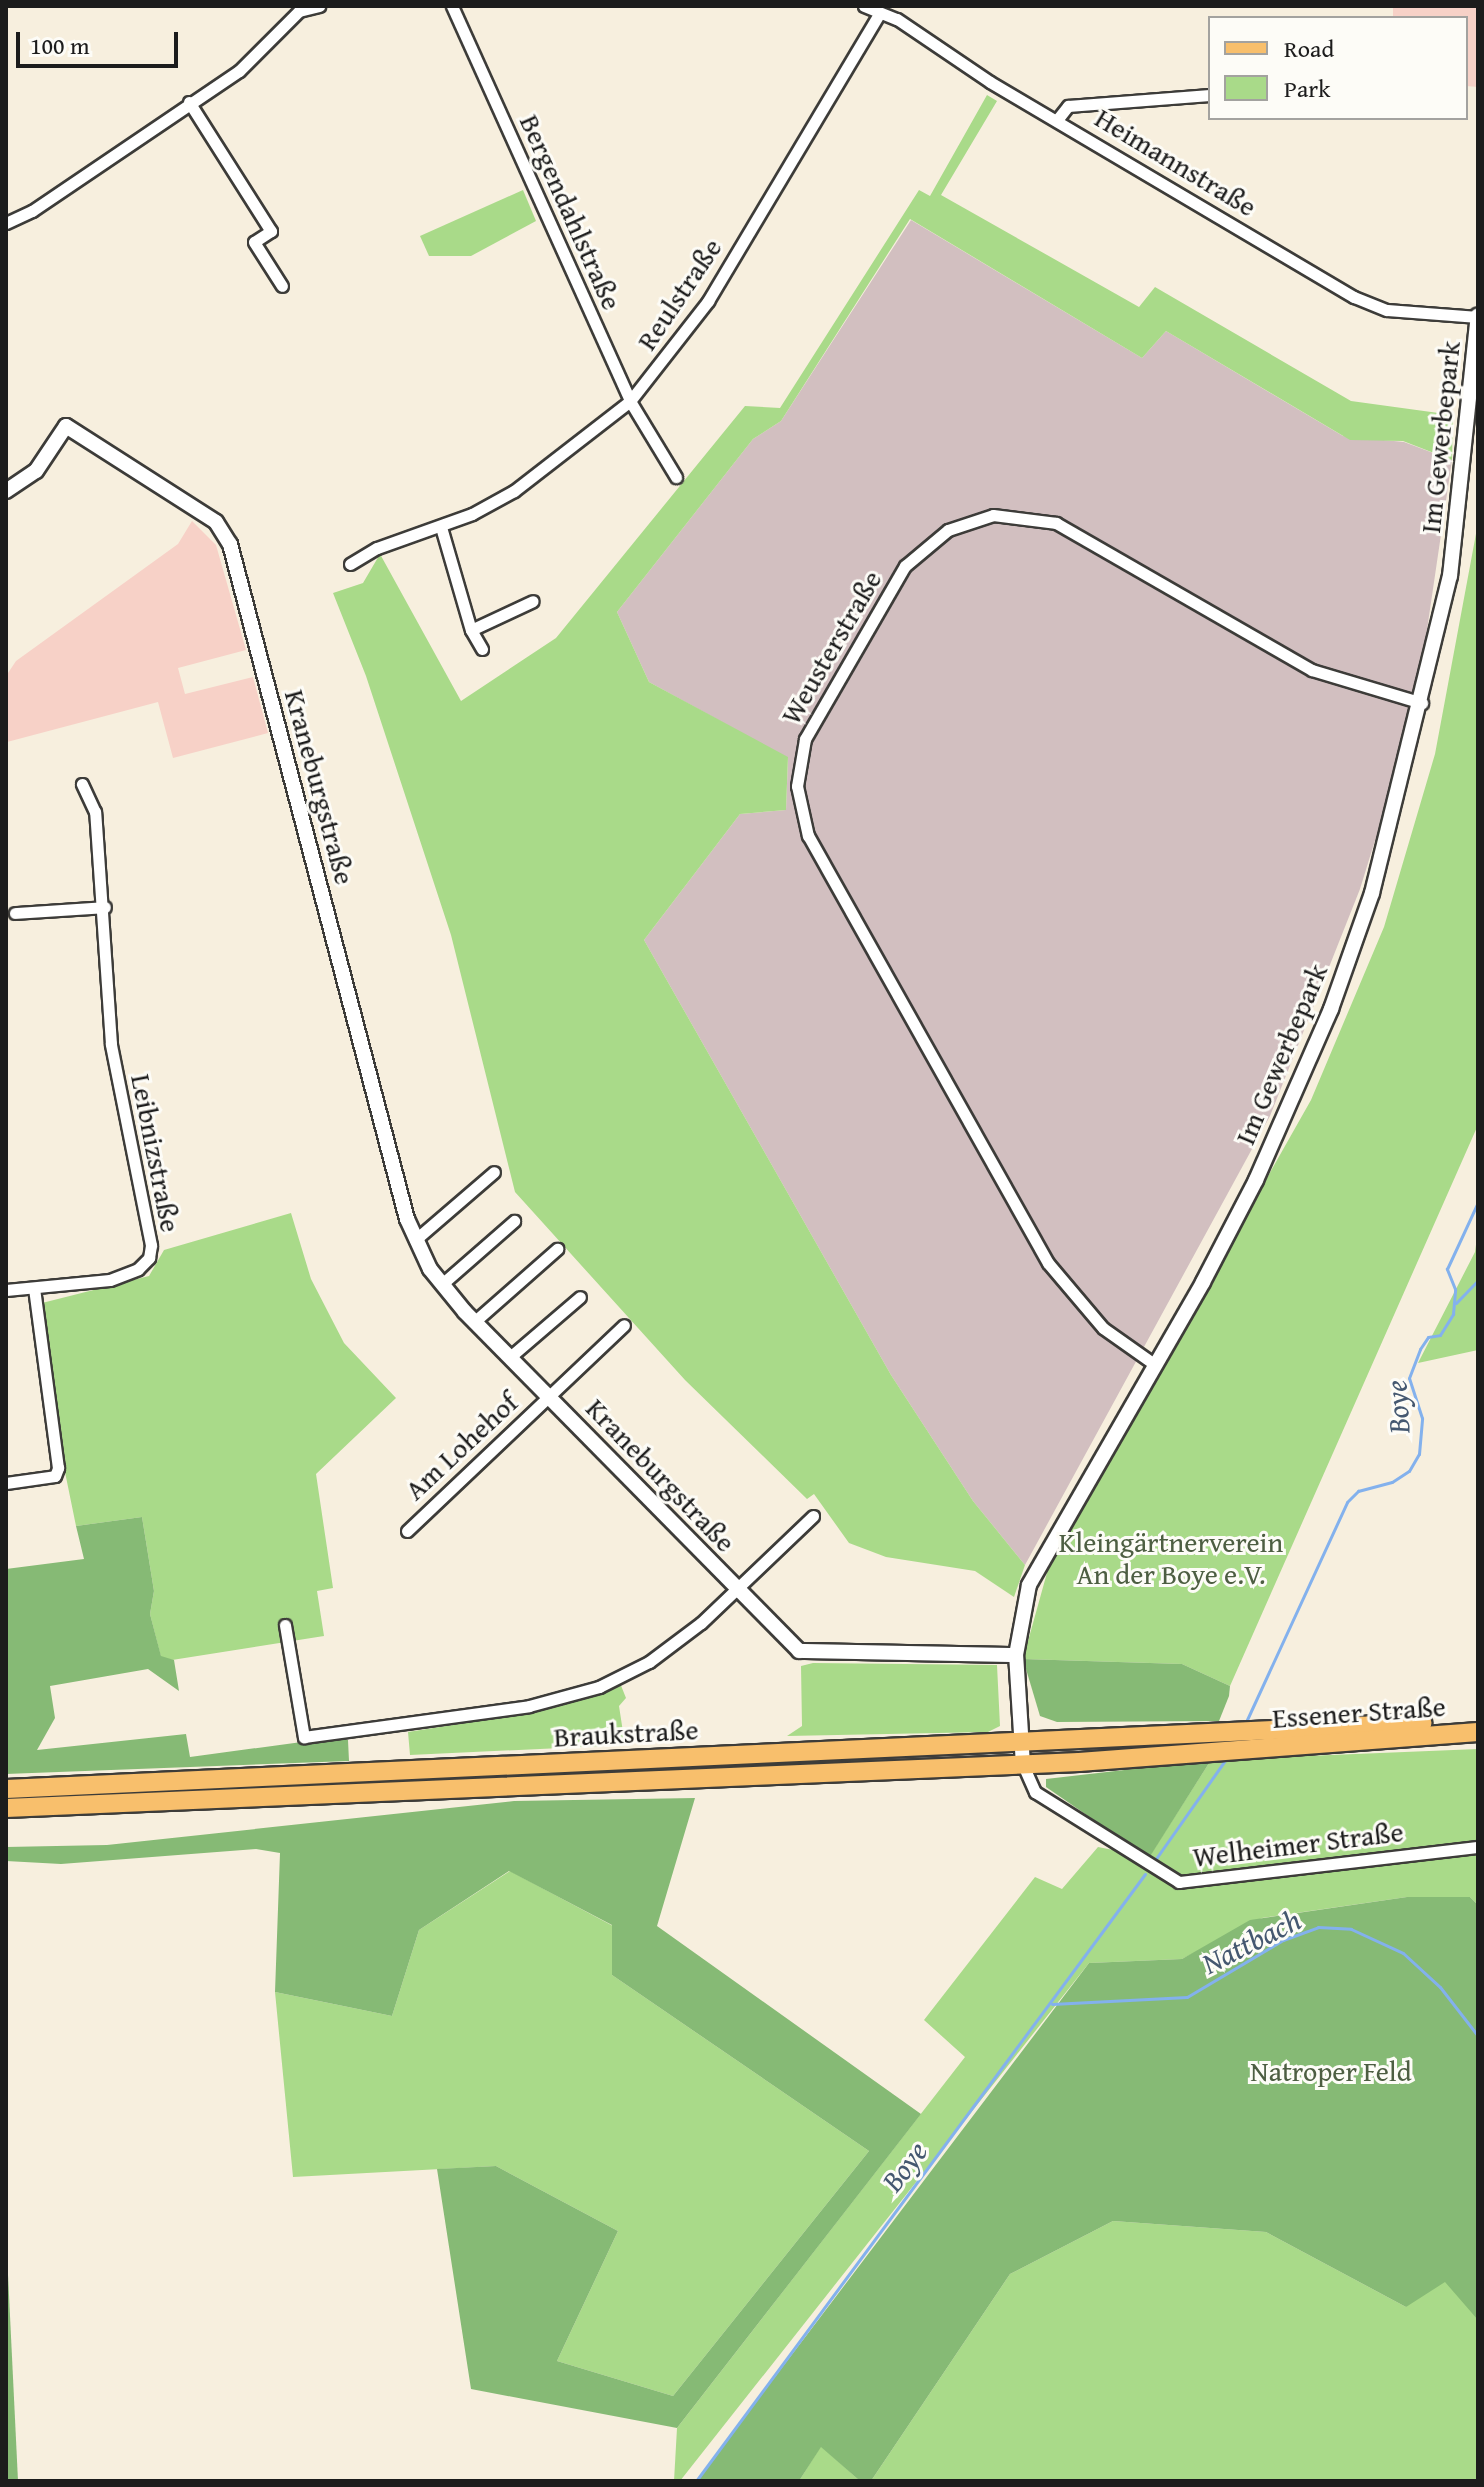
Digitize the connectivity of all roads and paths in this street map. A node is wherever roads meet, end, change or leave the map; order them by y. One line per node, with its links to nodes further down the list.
1 (319, 6): 6 (street)
2 (452, 6): 11 (street, Bergendahlstraße)
3 (864, 6): 4 (street, Heimannstraße)
4 (879, 14): 7 (street, Heimannstraße); 11 (street, Reulstraße)
5 (1208, 95): 7 (street)
6 (189, 102): 8 (street); 9 (street)
7 (1057, 120): 10 (street, Heimannstraße)
8 (6, 223)
9 (282, 286)
10 (1478, 317): 19 (street, Im Gewerbepark)
11 (630, 401): 12 (street, Bergendahlstraße); 14 (street, Reulstraße)
12 (676, 477)
13 (6, 491): 25 (street, Kraneburgstraße)
14 (441, 527): 15 (street, Reulstraße); 17 (street)
15 (350, 564)
16 (533, 601): 17 (street)
17 (471, 630): 18 (street)
18 (482, 649)
19 (1422, 703): 34 (street, Im Gewerbepark); 34 (street, Weusterstraße)
20 (82, 784): 21 (street, Leibnizstraße)
21 (105, 907): 22 (street); 28 (street, Leibnizstraße)
22 (15, 913)
23 (494, 1172): 25 (street)
24 (514, 1221): 27 (street)
25 (415, 1240): 27 (street, Kraneburgstraße)
26 (557, 1249): 31 (street)
27 (442, 1284): 31 (street, Kraneburgstraße)
28 (34, 1289): 29 (street, Leibnizstraße); 36 (street)
29 (6, 1290)
30 (580, 1297): 33 (street)
31 (474, 1322): 33 (street, Kraneburgstraße)
32 (624, 1325): 35 (street, Kraneburgstraße)
33 (510, 1357): 35 (street, Kraneburgstraße)
34 (1154, 1364): 41 (street, Im Gewerbepark)
35 (548, 1396): 38 (street, Am Lohehof); 39 (street, Kraneburgstraße)
36 (6, 1483)
37 (813, 1516): 39 (street, Kraneburgstraße)
38 (407, 1531)
39 (737, 1590): 40 (street); 41 (street, Kraneburgstraße)
40 (285, 1625)
41 (1016, 1655): 46 (street, Im Gewerbepark)
42 (1478, 1721): 44 (main road, Essener Straße)
43 (1478, 1732): 44 (main road, Essener Straße)
44 (1252, 1739): 45 (main road, Braukstraße)
45 (1214, 1741): 46 (main road, Braukstraße); 47 (main road, Braukstraße)
46 (1021, 1742): 47 (street, Im Gewerbepark); 48 (main road, Braukstraße)
47 (1023, 1765): 49 (main road, Braukstraße); 50 (street, Welheimer Straße)
48 (6, 1789)
49 (6, 1808)
50 (1478, 1847)

